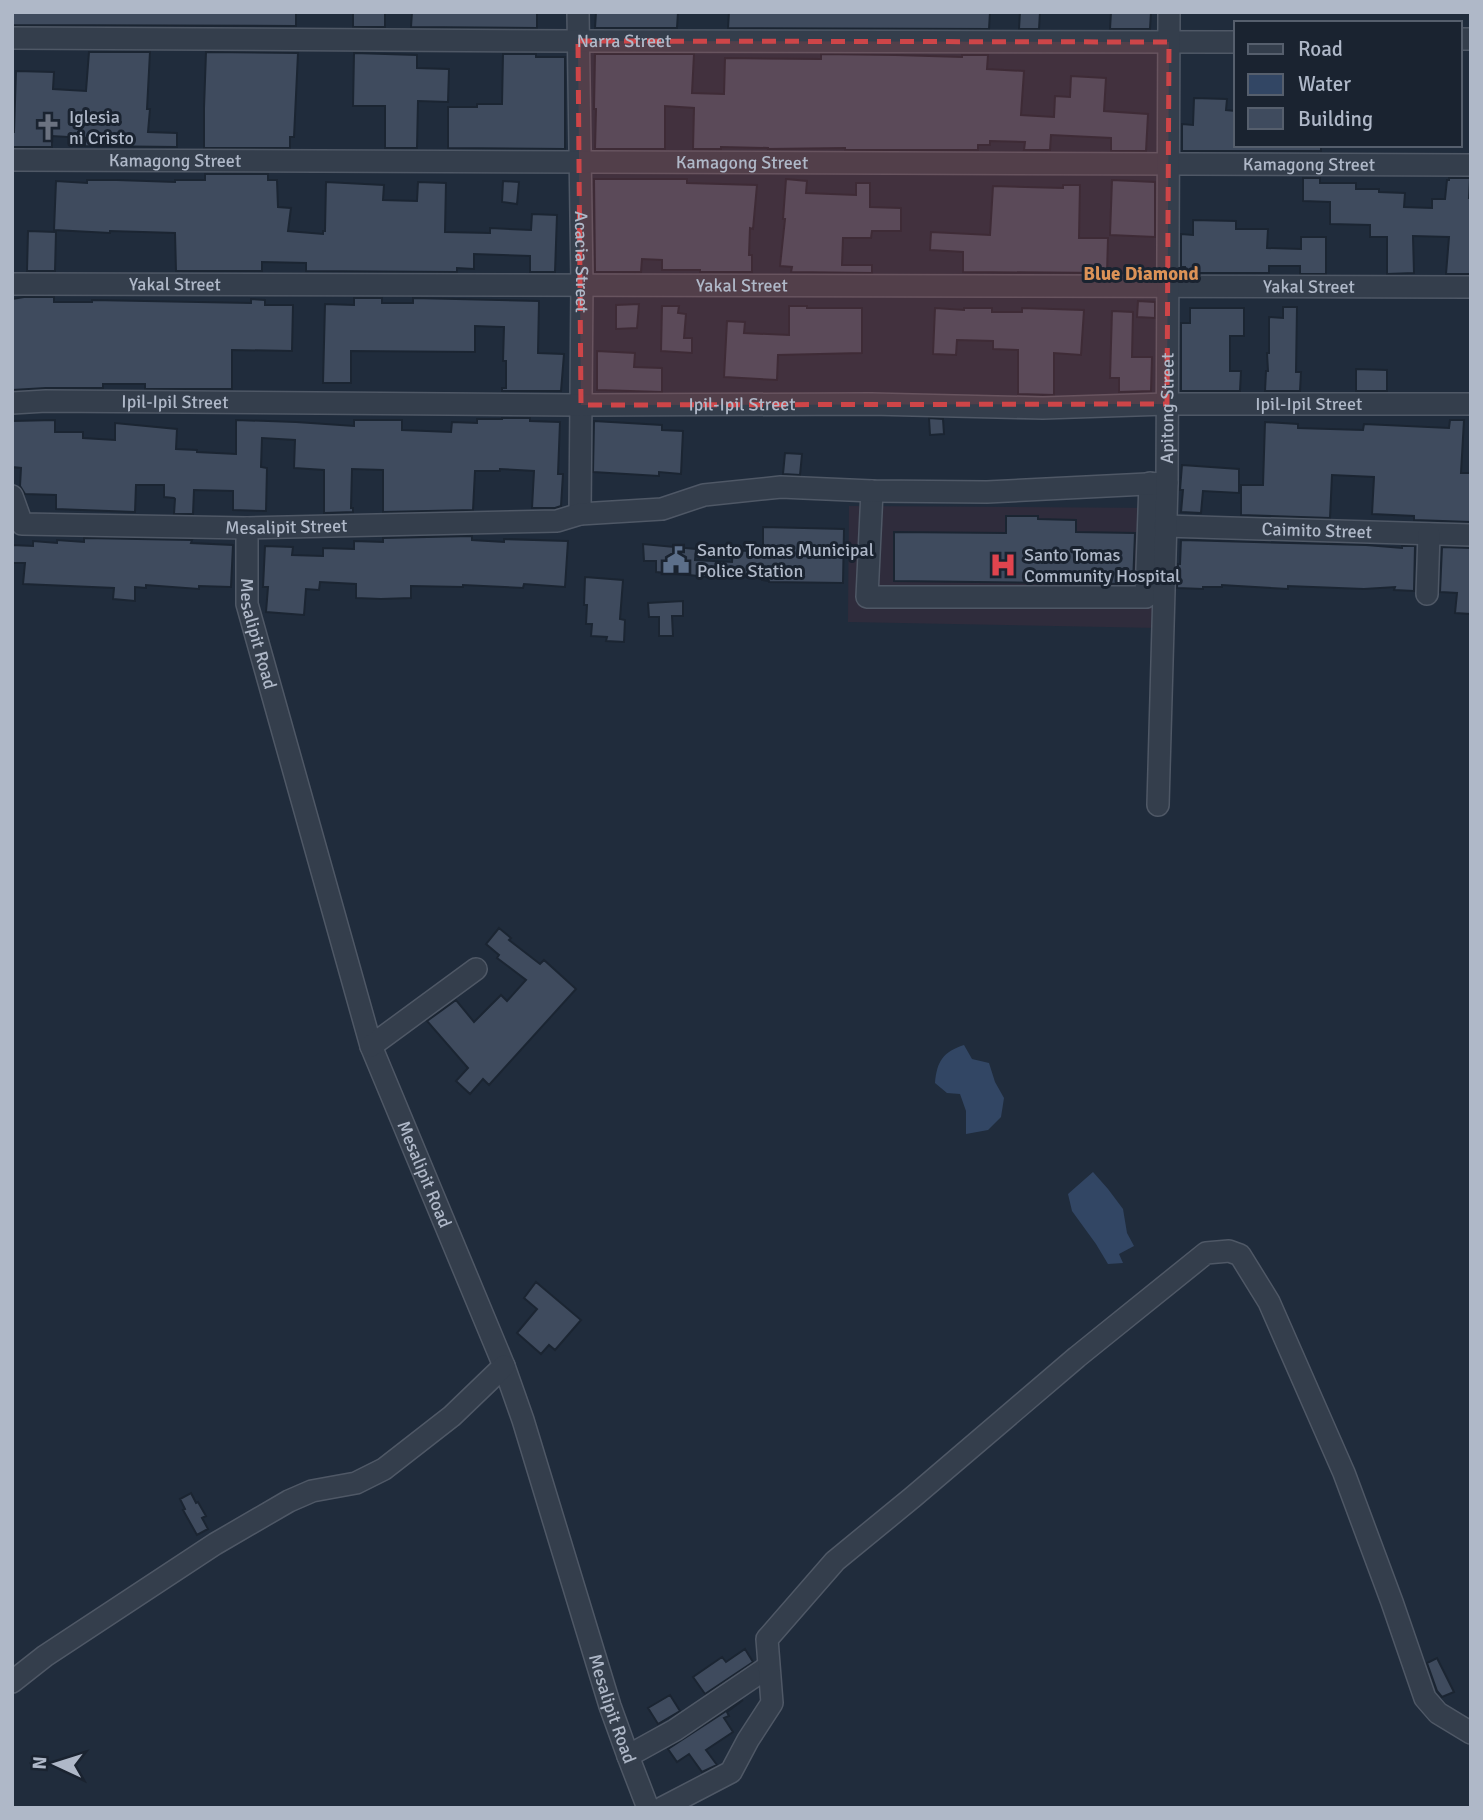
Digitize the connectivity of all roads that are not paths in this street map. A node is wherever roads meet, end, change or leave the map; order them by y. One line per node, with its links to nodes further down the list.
1 (578, 12): 4 (street, Acacia Street)
2 (1169, 12): 5 (street, Apitong Street)
3 (12, 38): 4 (street, Narra Street)
4 (578, 41): 5 (street, Narra Street); 8 (street, Acacia Street)
5 (1169, 42): 6 (street, Narra Street); 9 (street, Apitong Street)
6 (1234, 42)
7 (12, 160): 8 (street, Kamagong Street)
8 (580, 162): 9 (street, Kamagong Street); 12 (street, Acacia Street)
9 (1168, 164): 10 (street, Kamagong Street); 14 (street, Apitong Street)
10 (1471, 165)
11 (12, 284): 12 (street, Yakal Street)
12 (582, 284): 14 (street, Yakal Street); 18 (street, Acacia Street)
13 (1471, 287): 14 (street, Yakal Street)
14 (1167, 288): 16 (street, Apitong Street)
15 (12, 402): 18 (street, Ipil-Ipil Street)
16 (1167, 404): 17 (street, Ipil-Ipil Street); 18 (street, Ipil-Ipil Street); 19 (street, Apitong Street)
17 (1471, 404)
18 (581, 405): 22 (street, Acacia Street)
19 (1159, 483): 20 (street, Mesalipit Street); 20 (street); 24 (street, Apitong Street)
20 (872, 491): 22 (street, Mesalipit Street)
21 (12, 496): 23 (street, Mesalipit Street)
22 (580, 514): 25 (street, Mesalipit Street)
23 (17, 524): 25 (street, Mesalipit Street)
24 (1165, 526): 26 (street, Caimito Street); 29 (street, Apitong Street)
25 (247, 527): 31 (street, Mesalipit Road)
26 (1429, 534): 27 (street, Caimito Street); 28 (street)
27 (1471, 535)
28 (1427, 594)
29 (1158, 805)
30 (476, 970): 31 (street)
31 (371, 1046): 32 (street, Mesalipit Road)
32 (504, 1366): 34 (street); 36 (street, Mesalipit Road)
33 (768, 1667): 35 (street); 36 (street); 38 (street)
34 (12, 1682)
35 (1471, 1733)
36 (628, 1756): 37 (street, Mesalipit Road)
37 (648, 1808)
38 (662, 1808)

